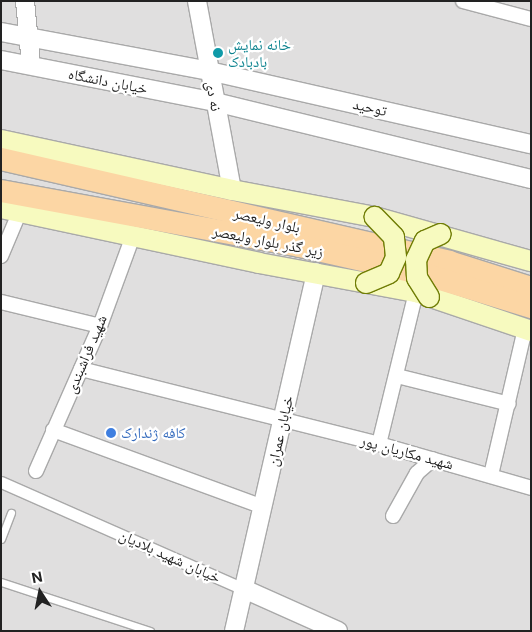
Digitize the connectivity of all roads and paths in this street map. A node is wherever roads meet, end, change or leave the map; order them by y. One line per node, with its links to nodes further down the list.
1 (25, 1): 6 (street)
2 (197, 1): 9 (street, نه دی)
3 (463, 1): 4 (street)
4 (531, 19)
5 (1, 32): 6 (street, خیابان دانشگاه)
6 (29, 38): 8 (street); 9 (street, خیابان دانشگاه)
7 (1, 60): 8 (street, خیابان دانشگاه)
8 (31, 66): 10 (street, خیابان دانشگاه)
9 (209, 71): 10 (street, نه دی); 12 (street, توحید)
10 (215, 102): 14 (street, توحید); 15 (street, نه دی)
11 (1, 140): 15 (main road, بلوار ولیعصر)
12 (531, 144)
13 (1, 159): 25 (main road, بلوار ولیعصر)
14 (531, 179)
15 (232, 190): 18 (main road, بلوار ولیعصر)
16 (1, 191): 28 (main road, زیر گذر بلوار ولیعصر)
17 (11, 209): 20 (main road); 21 (street)
18 (375, 217): 19 (main road, بلوار ولیعصر); 24 (main road, bridge)
19 (441, 234): 22 (main road, بلوار ولیعصر); 26 (main road, bridge)
20 (133, 236): 23 (main road); 29 (street, شهید فراشبندی)
21 (1, 256)
22 (531, 261)
23 (316, 272): 24 (main road); 34 (street, خیابان عمران)
24 (366, 283): 26 (main road)
25 (531, 288)
26 (422, 295): 30 (main road); 32 (street)
27 (1, 302): 29 (street)
28 (531, 307)
29 (100, 326): 31 (street, شهید فراشبندی)
30 (528, 330): 33 (street)
31 (80, 369): 34 (street, شهید مکاریان پور); 35 (street, شهید فراشبندی)
32 (397, 376): 33 (street); 36 (street)
33 (509, 404): 39 (street)
34 (282, 422): 36 (street, شهید مکاریان پور); 42 (street, خیابان عمران)
35 (53, 430): 38 (street, شهید فراشبندی); 42 (street)
36 (379, 444): 37 (street, شهید مکاریان پور)
37 (433, 459): 39 (street, شهید مکاریان پور); 44 (street)
38 (36, 471)
39 (491, 476): 41 (street, شهید مکاریان پور)
40 (1, 482): 47 (street, خیابان شهید بلادیان)
41 (531, 488)
42 (263, 507): 47 (street, خیابان عمران)
43 (11, 513): 45 (lane)
44 (393, 516)
45 (1, 539)
46 (1, 582): 48 (lane)
47 (244, 589): 49 (street, خیابان عمران); 50 (street, خیابان شهید بلادیان)
48 (150, 631)
49 (234, 631)
50 (338, 631)

